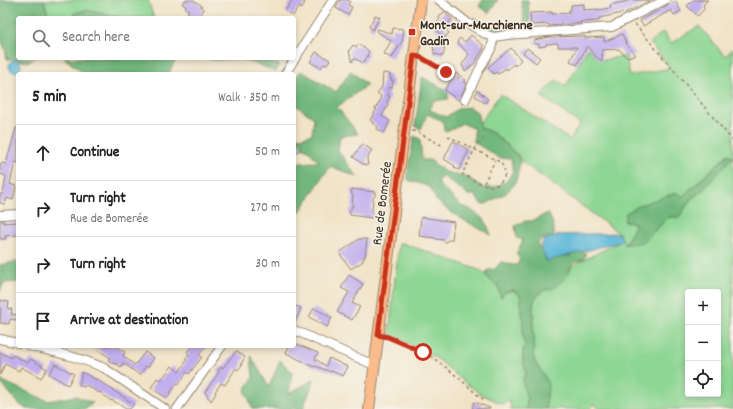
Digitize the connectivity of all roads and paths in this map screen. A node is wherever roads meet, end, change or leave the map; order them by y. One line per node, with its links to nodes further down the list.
1 (333, 0): 8 (street)
2 (421, 0): 7 (main road, Rue de Bomerée)
3 (439, 0): 6 (street)
4 (665, 0): 5 (street)
5 (630, 18): 6 (street); 16 (path)
6 (494, 37): 12 (street)
7 (414, 55): 11 (path); 13 (main road, Rue de Bomerée)
8 (296, 58)
9 (295, 60): 10 (street)
10 (287, 72)
11 (459, 78)
12 (465, 100)
13 (404, 131): 17 (path); 24 (main road, Rue de Bomerée)
14 (448, 136): 18 (path)
15 (484, 138): 18 (path)
16 (733, 141)
17 (443, 146)
18 (475, 150): 19 (path); 20 (path)
19 (495, 160): 20 (path); 20 (path)
20 (483, 184)
21 (16, 214): 22 (street)
22 (0, 215)
23 (296, 331): 29 (street)
24 (378, 335): 29 (main road, Rue de Bomerée); 30 (path)
25 (0, 339): 26 (street)
26 (16, 343)
27 (37, 348): 31 (street)
28 (221, 348): 32 (street)
29 (374, 365): 33 (main road, Rue de Bomerée)
30 (484, 400)
31 (165, 409)
32 (177, 409)
33 (369, 409)

